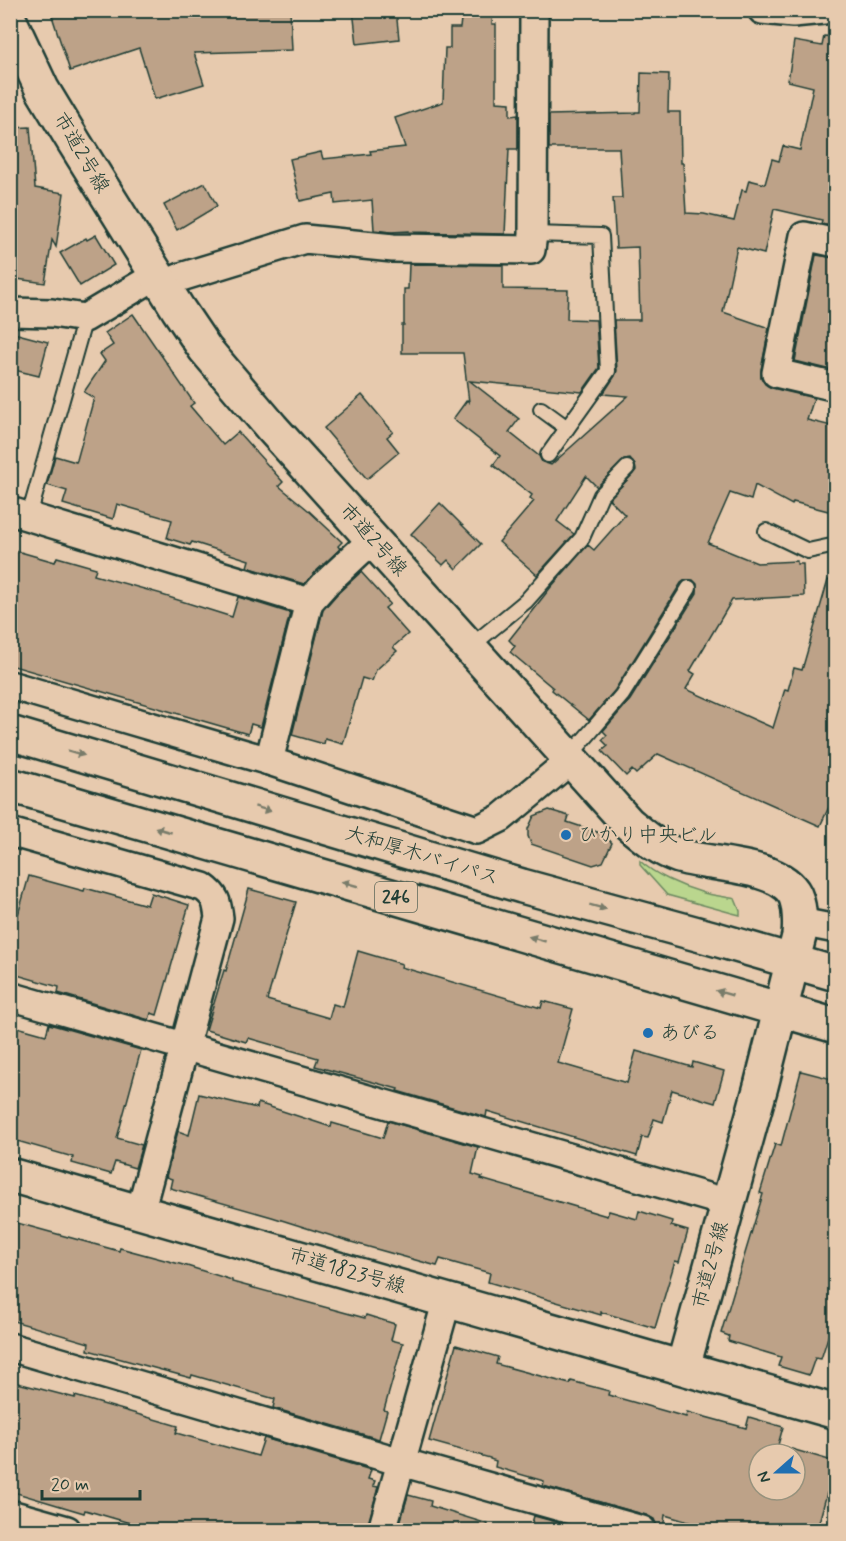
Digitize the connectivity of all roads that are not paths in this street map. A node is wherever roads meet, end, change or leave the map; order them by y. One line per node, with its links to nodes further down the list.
1 (534, 10): 5 (street)
2 (762, 10): 3 (street)
3 (824, 10)
4 (10, 21): 7 (main road, 市道2号線)
5 (533, 234): 7 (street); 12 (lane)
6 (836, 243): 10 (street)
7 (160, 280): 9 (street); 17 (main road, 市道2号線)
8 (10, 312): 9 (street)
9 (85, 318): 15 (lane)
10 (836, 387)
11 (541, 409): 12 (lane)
12 (567, 428): 13 (lane)
13 (548, 455)
14 (627, 468): 21 (lane)
15 (20, 514): 20 (street)
16 (766, 531): 18 (lane)
17 (372, 540): 20 (street); 21 (main road, 市道2号線)
18 (836, 545)
19 (689, 588): 24 (lane)
20 (309, 602): 25 (street)
21 (470, 647): 24 (main road, 市道2号線)
22 (10, 685): 25 (street)
23 (15, 735): 30 (main road, 大和厚木バイパス / 246, one-way to 30)
24 (569, 757): 25 (street); 28 (main road, 市道2号線)
25 (269, 761)
26 (10, 785): 33 (main road, 246, one-way to 26)
27 (10, 832): 35 (street)
28 (800, 922): 29 (street); 30 (main road, 市道2号線)
29 (836, 929)
30 (793, 962): 31 (main road, 大和厚木バイパス / 246); 33 (main road, 市道2号線)
31 (836, 974)
32 (10, 996): 35 (street)
33 (781, 1009): 34 (main road, 246); 37 (main road, 市道2号線)
34 (836, 1026)
35 (185, 1047): 37 (street); 38 (street)
36 (10, 1175): 38 (main road, 市道1823号線)
37 (728, 1203): 41 (main road, 市道2号線)
38 (140, 1212): 39 (main road, 市道1823号線)
39 (447, 1300): 41 (main road, 市道1823号線); 43 (street)
40 (10, 1347): 43 (street)
41 (683, 1367): 42 (main road)
42 (835, 1412)
43 (401, 1462): 46 (street); 47 (street)
44 (10, 1514): 45 (street)
45 (62, 1530)
46 (382, 1530)
47 (642, 1530)

